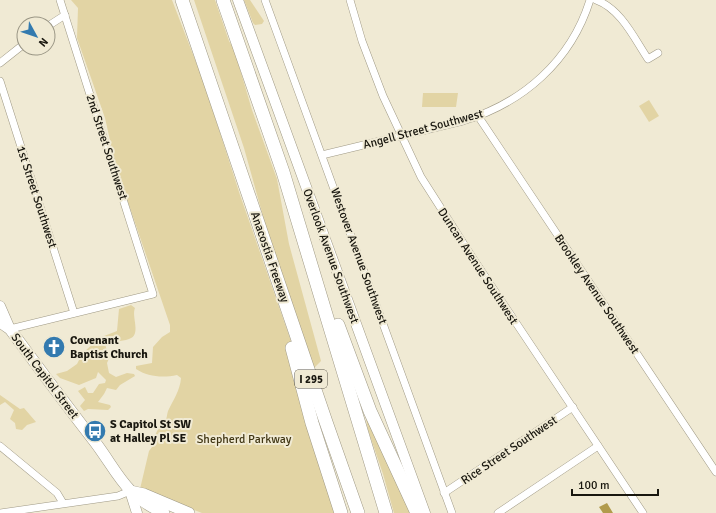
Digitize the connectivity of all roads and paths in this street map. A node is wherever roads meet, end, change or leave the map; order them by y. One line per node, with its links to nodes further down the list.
1 (60, 0): 10 (street, 2nd Street Southwest)
2 (182, 0): 21 (highway, Anacostia Freeway / I 295)
3 (223, 0): 13 (highway, I 295)
4 (229, 0): 13 (highway)
5 (238, 0): 41 (street, Overlook Avenue Southwest)
6 (265, 0): 19 (street, Westover Avenue Southwest)
7 (350, 0): 18 (street, Duncan Avenue Southwest)
8 (590, 0): 17 (street, Angell Street Southwest)
9 (596, 0): 14 (street)
10 (65, 15): 11 (street); 23 (street, 2nd Street Southwest)
11 (56, 21)
12 (16, 50): 15 (street)
13 (242, 53): 20 (highway, I 295)
14 (658, 53)
15 (0, 63)
16 (0, 81): 23 (street, 1st Street Southwest)
17 (478, 116): 18 (street, Angell Street Southwest); 29 (street, Brookley Avenue Southwest)
18 (401, 137): 19 (street, Angell Street Southwest); 26 (street, Duncan Avenue Southwest)
19 (322, 155): 31 (street, Westover Avenue Southwest)
20 (304, 242): 39 (highway, I 295); 40 (highway)
21 (265, 244): 37 (highway); 38 (highway, Anacostia Freeway / I 295)
22 (0, 306): 25 (street)
23 (74, 313): 25 (street)
24 (0, 322): 25 (main road, South Capitol Street)
25 (10, 329): 30 (main road, South Capitol Street)
26 (573, 407): 28 (street, Duncan Avenue Southwest); 31 (street, Rice Street Southwest)
27 (0, 446): 32 (street)
28 (598, 446): 43 (street); 44 (street, Duncan Avenue Southwest)
29 (716, 472)
30 (130, 491): 32 (street); 34 (street); 35 (main road, South Capitol Street); 36 (main road)
31 (444, 493): 42 (street, Westover Avenue Southwest)
32 (63, 503): 33 (street)
33 (0, 513)
34 (137, 513)
35 (164, 513)
36 (189, 513)
37 (341, 513)
38 (358, 513)
39 (386, 513)
40 (417, 513)
41 (425, 513)
42 (452, 513)
43 (498, 513)
44 (643, 513)

